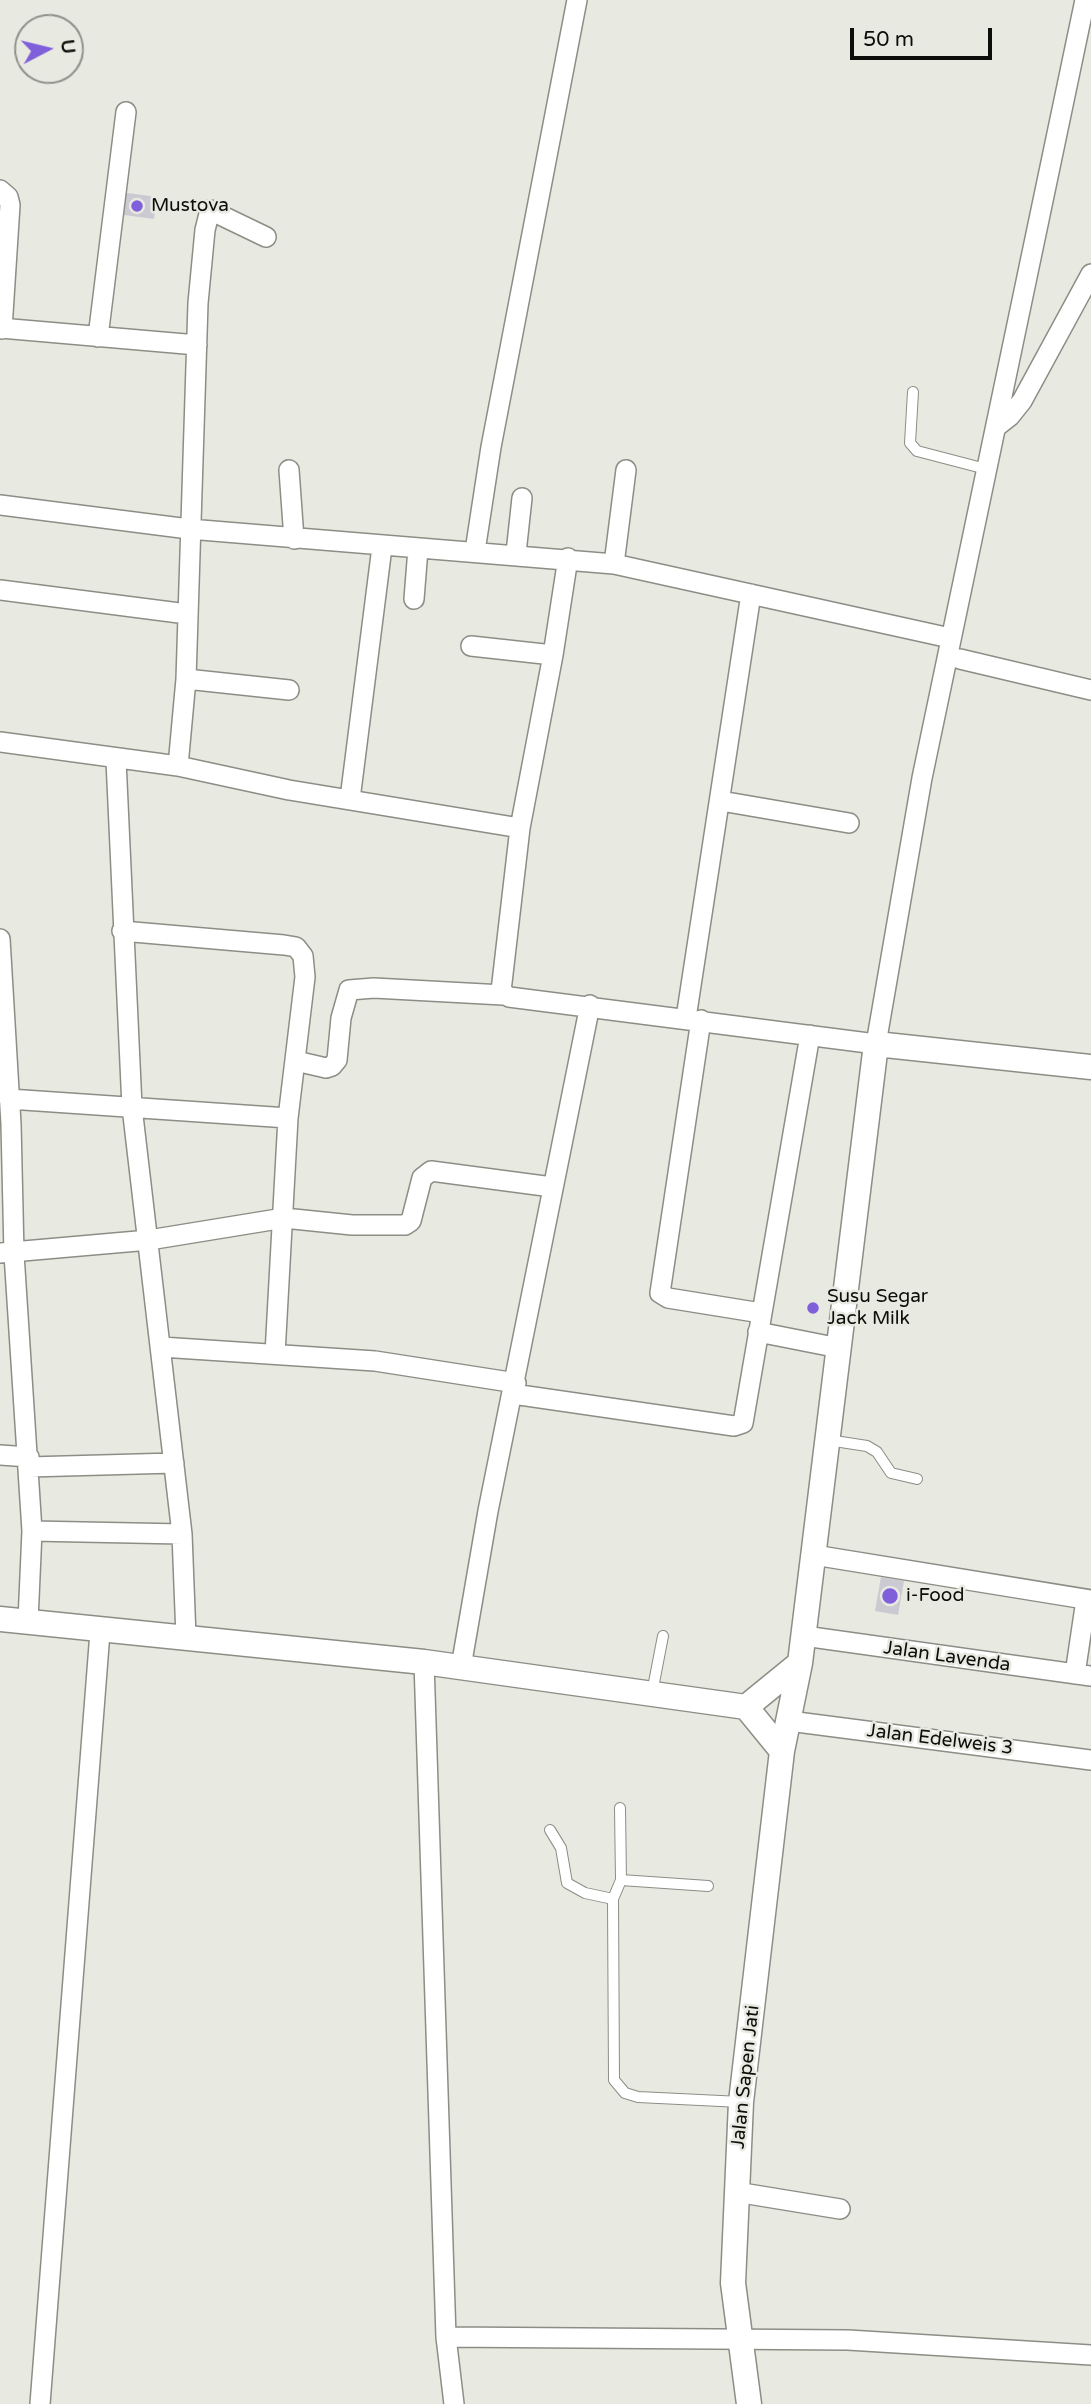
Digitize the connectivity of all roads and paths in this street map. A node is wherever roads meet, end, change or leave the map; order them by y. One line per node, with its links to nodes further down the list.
1 (577, 0): 21 (street)
2 (1085, 0): 11 (street)
3 (127, 112): 8 (street)
4 (0, 190): 7 (street)
5 (266, 237): 9 (street)
6 (1091, 274): 11 (street)
7 (1, 329): 8 (street)
8 (98, 337): 9 (street)
9 (197, 345): 17 (street)
10 (912, 392): 12 (lane)
11 (996, 427): 12 (street)
12 (986, 469): 29 (street)
13 (289, 470): 18 (street)
14 (626, 470): 24 (street)
15 (522, 498): 22 (street)
16 (0, 505): 17 (street)
17 (189, 529): 18 (street); 28 (street)
18 (294, 539): 19 (street)
19 (382, 547): 20 (street); 39 (street)
20 (418, 549): 21 (street); 27 (street)
21 (475, 551): 22 (street)
22 (516, 553): 23 (street)
23 (568, 558): 24 (street); 31 (street)
24 (614, 564): 26 (street)
25 (0, 590): 28 (street)
26 (751, 594): 29 (street); 40 (street)
27 (414, 599)
28 (187, 614): 33 (street)
29 (950, 638): 49 (street)
30 (471, 646): 31 (street)
31 (553, 655): 42 (street)
32 (960, 659): 35 (street)
33 (186, 679): 34 (street); 38 (street)
34 (289, 690)
35 (1091, 690)
36 (0, 742): 37 (street)
37 (116, 760): 38 (street); 43 (street)
38 (178, 766): 39 (street)
39 (350, 799): 42 (street)
40 (721, 801): 41 (street); 47 (street)
41 (849, 823)
42 (520, 828): 45 (street)
43 (122, 931): 50 (street); 53 (street)
44 (0, 939): 52 (street)
45 (503, 995): 46 (street); 50 (street)
46 (590, 1005): 47 (street); 56 (street)
47 (693, 1019): 48 (street); 60 (street)
48 (810, 1035): 49 (street); 60 (street)
49 (876, 1044): 51 (street); 62 (street, Jalan Sapen Jati)
50 (296, 1061): 54 (street)
51 (1091, 1067)
52 (9, 1099): 53 (street); 55 (street)
53 (132, 1107): 54 (street); 58 (street)
54 (288, 1118): 57 (street)
55 (5, 1124): 59 (street)
56 (552, 1187): 57 (street); 64 (street)
57 (284, 1218): 58 (street); 63 (street)
58 (149, 1240): 59 (street); 61 (street)
59 (7, 1254): 67 (street)
60 (760, 1322): 62 (street); 64 (street)
61 (162, 1347): 63 (street); 68 (street)
62 (839, 1348): 65 (street, Jalan Sapen Jati)
63 (275, 1353): 64 (street)
64 (514, 1389): 82 (street)
65 (827, 1440): 69 (lane); 72 (street, Jalan Sapen Jati)
66 (0, 1455): 67 (street)
67 (29, 1462): 68 (street); 70 (street)
68 (174, 1463): 71 (street)
69 (917, 1479)
70 (32, 1531): 71 (street); 75 (street)
71 (182, 1534): 79 (street)
72 (814, 1555): 73 (street); 78 (street, Jalan Sapen Jati)
73 (1088, 1600): 83 (street)
74 (0, 1619): 75 (street)
75 (28, 1621): 76 (street)
76 (100, 1632): 79 (street); 100 (street)
77 (663, 1636): 84 (lane)
78 (803, 1636): 81 (street, Jalan Sapen Jati); 83 (street, Jalan Lavenda)
79 (186, 1637): 80 (street)
80 (424, 1662): 82 (street); 97 (street)
81 (800, 1663): 85 (street); 86 (street, Jalan Sapen Jati)
82 (461, 1667): 84 (street)
83 (1083, 1675)
84 (652, 1694): 85 (street)
85 (746, 1707): 87 (street)
86 (789, 1721): 87 (street, Jalan Sapen Jati); 88 (street, Jalan Edelweis 3)
87 (782, 1751): 94 (street, Jalan Sapen Jati)
88 (1091, 1760)
89 (620, 1808): 91 (lane)
90 (550, 1830): 93 (lane)
91 (621, 1880): 92 (lane); 93 (lane)
92 (708, 1886)
93 (613, 1899): 94 (lane)
94 (741, 2102): 95 (street, Jalan Sapen Jati)
95 (736, 2192): 96 (street); 98 (street, Jalan Sapen Jati)
96 (840, 2209)
97 (446, 2337): 98 (street); 101 (street)
98 (740, 2338): 99 (street); 102 (street, Jalan Sapen Jati)
99 (1091, 2355)
100 (40, 2404)
101 (454, 2404)
102 (749, 2404)

